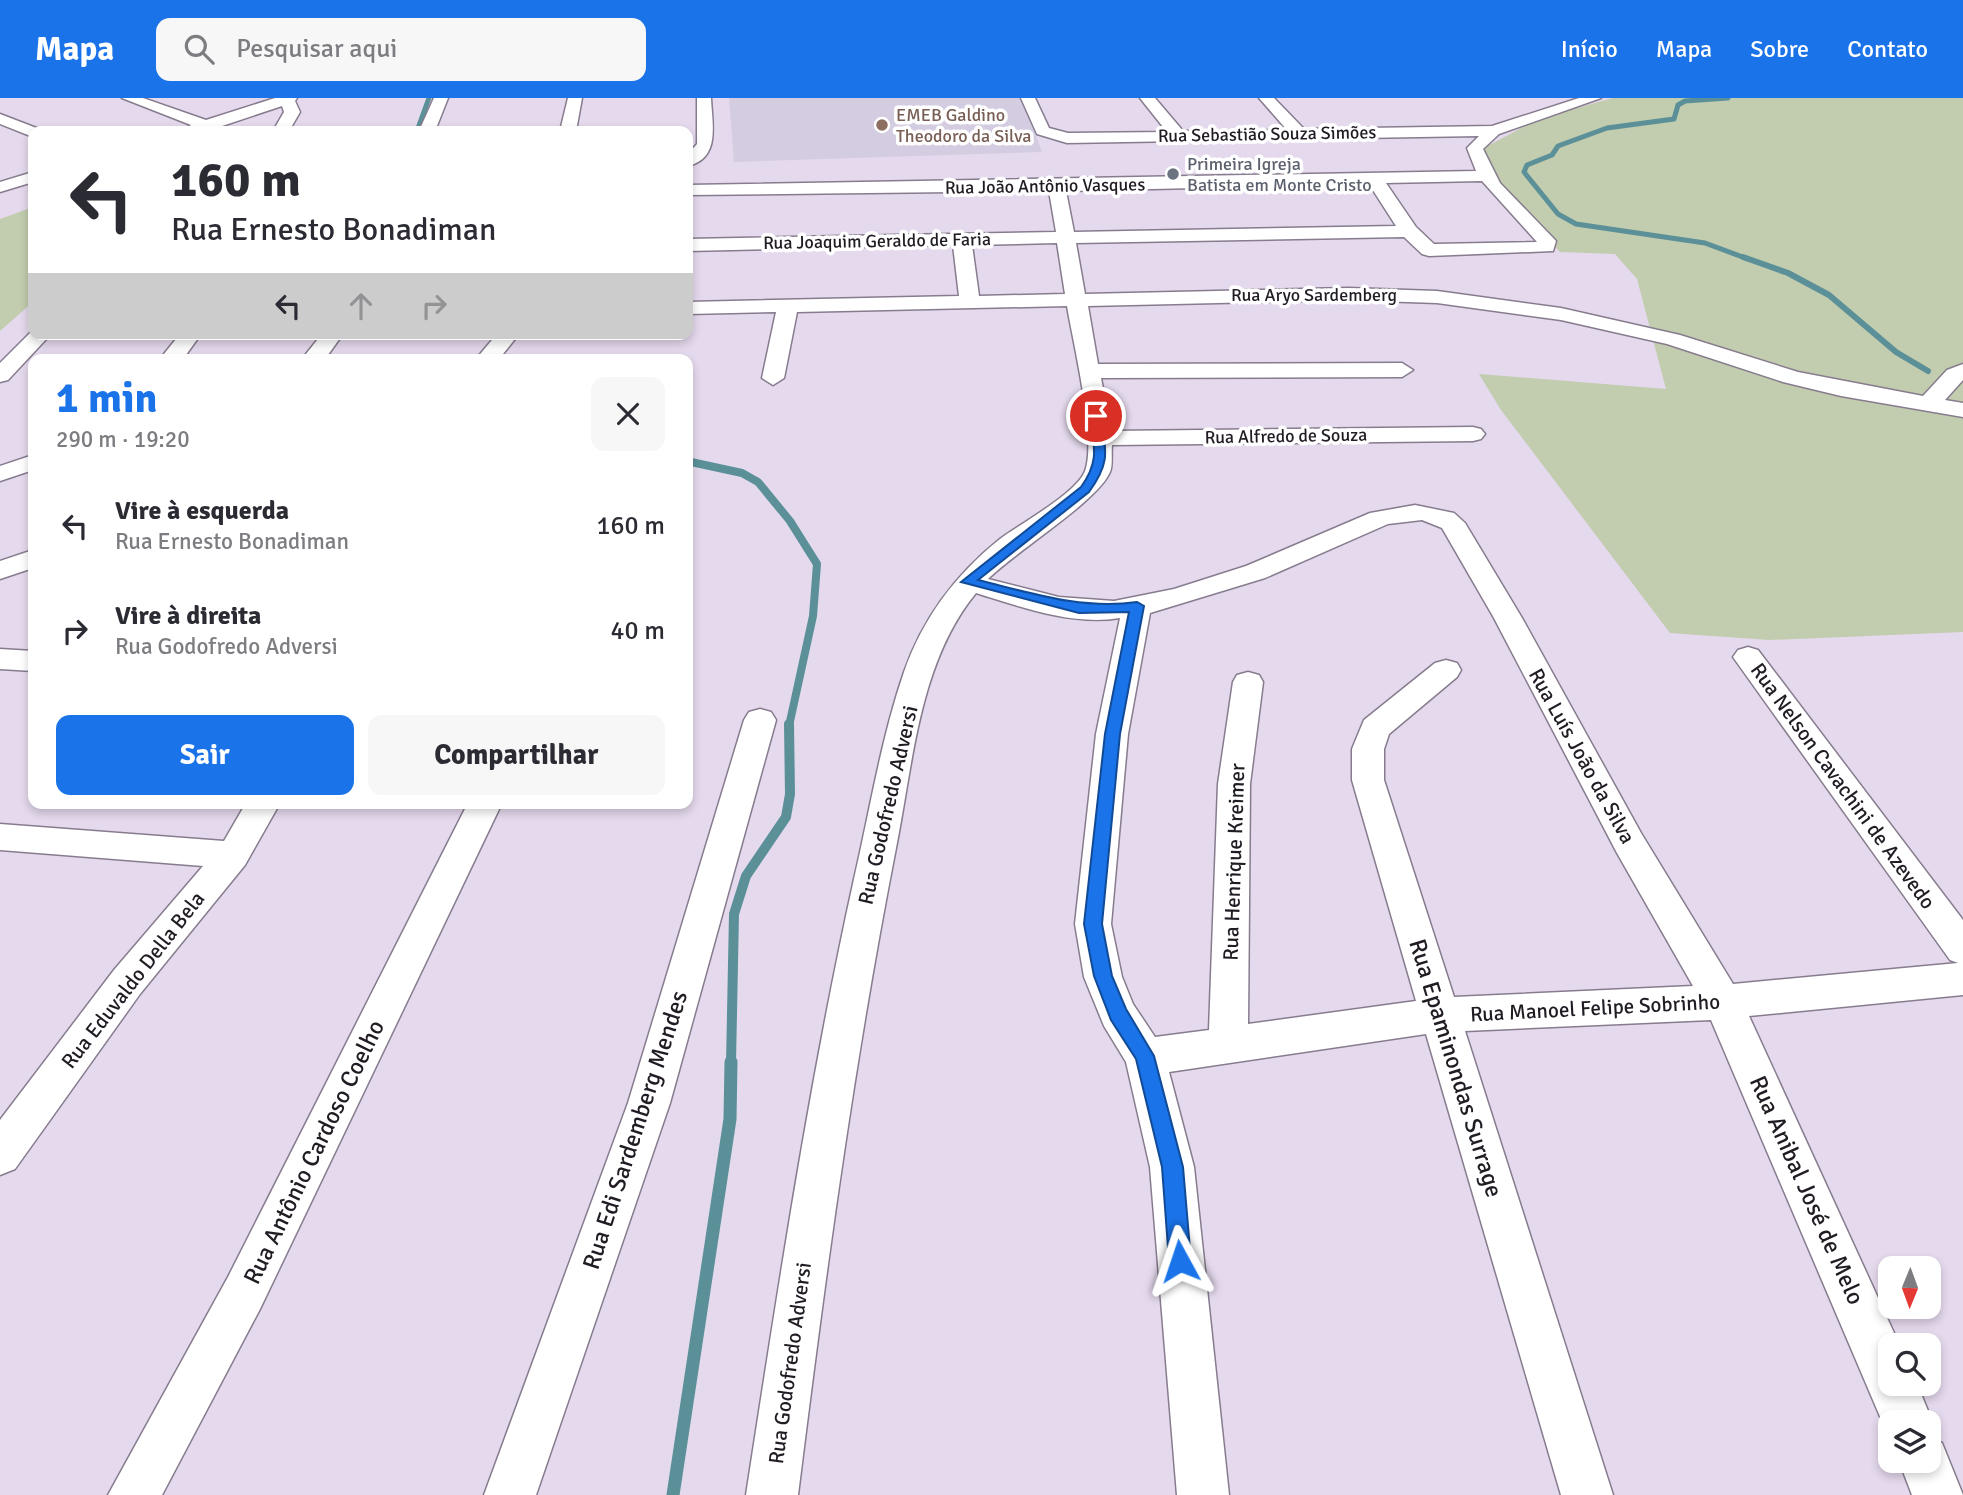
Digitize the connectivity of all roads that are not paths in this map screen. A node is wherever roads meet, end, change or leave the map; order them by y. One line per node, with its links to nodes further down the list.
1 (129, 98): 12 (street)
2 (441, 98): 14 (street)
3 (575, 98): 15 (street)
4 (704, 98): 20 (street)
5 (1028, 98): 19 (street, Rua Sebastião Souza Simões)
6 (1147, 98): 19 (street)
7 (1288, 98): 9 (street)
8 (289, 99): 12 (street); 13 (street)
9 (1267, 99): 18 (street)
10 (1591, 100): 17 (street, Rua Sebastião Souza Simões)
11 (0, 119): 16 (street)
12 (207, 126)
13 (284, 126)
14 (429, 126)
15 (569, 126)
16 (28, 130)
17 (1493, 131): 18 (street, Rua Sebastião Souza Simões); 21 (street)
18 (1299, 133): 19 (street, Rua Sebastião Souza Simões)
19 (1178, 135)
20 (693, 157)
21 (1487, 176): 23 (street, Rua João Antônio Vasques); 27 (street)
22 (28, 179): 25 (street)
23 (1374, 179): 24 (street, Rua João Antônio Vasques); 27 (street)
24 (1057, 186): 26 (street, Rua João Antônio Vasques); 28 (street, Rua Godofredo Adversi)
25 (0, 187)
26 (693, 190)
27 (1409, 231): 28 (street, Rua Joaquim Geraldo de Faria)
28 (1066, 237): 29 (street, Rua Joaquim Geraldo de Faria); 31 (street, Rua Godofredo Adversi)
29 (962, 239): 30 (street, Rua Joaquim Geraldo de Faria); 32 (street)
30 (693, 245)
31 (1079, 299): 32 (street, Rua Aryo Sardemberg); 43 (street, Rua Godofredo Adversi); 47 (street, Rua Aryo Sardemberg)
32 (970, 301): 33 (street, Rua Aryo Sardemberg)
33 (788, 306): 34 (street, Rua Aryo Sardemberg); 46 (street)
34 (693, 308)
35 (35, 340): 45 (street)
36 (186, 340): 39 (street)
37 (328, 340): 40 (street)
38 (504, 340): 41 (street)
39 (175, 354)
40 (317, 354)
41 (491, 354)
42 (1402, 370): 43 (street)
43 (1088, 371): 50 (street, Rua Godofredo Adversi)
44 (1963, 371): 47 (street)
45 (0, 375)
46 (773, 378)
47 (1928, 405): 48 (street, Rua Aryo Sardemberg)
48 (1963, 410)
49 (1473, 434): 50 (street, Rua Alfredo de Souza)
50 (1100, 438): 55 (street, Rua Godofredo Adversi)
51 (28, 464): 52 (street)
52 (0, 474)
53 (28, 560): 54 (street)
54 (0, 571)
55 (968, 582): 56 (street); 78 (street, Rua Godofredo Adversi)
56 (1137, 606): 69 (street, Rua Luís João da Silva); 72 (street)
57 (1748, 657): 67 (street, Rua Nelson Cavachini de Azevedo)
58 (0, 659): 59 (street)
59 (28, 661)
60 (1446, 670): 70 (street, Rua Epaminondas Surrage)
61 (1248, 682): 71 (street, Rua Henrique Kreimer)
62 (760, 720): 77 (street, Rua Edi Sardemberg Mendes)
63 (259, 809): 66 (street, Rua Eduvaldo Della Bela)
64 (482, 809): 76 (street, Rua Antônio Cardoso Coelho)
65 (0, 837): 66 (street)
66 (233, 855): 73 (street, Rua Eduvaldo Della Bela)
67 (1963, 950)
68 (1963, 979): 69 (street, Rua Manoel Felipe Sobrinho)
69 (1723, 1002): 70 (street, Rua Manoel Felipe Sobrinho); 74 (street, Rua Anibal José de Melo)
70 (1440, 1015): 71 (street, Rua Manoel Felipe Sobrinho); 80 (street, Rua Epaminondas Surrage)
71 (1228, 1043): 72 (street, Rua Manoel Felipe Sobrinho)
72 (1145, 1056): 79 (street)
73 (0, 1154)
74 (1878, 1352)
75 (1929, 1473): 81 (street)
76 (134, 1495)
77 (510, 1495)
78 (772, 1495)
79 (1203, 1495)
80 (1587, 1495)
81 (1938, 1495)

